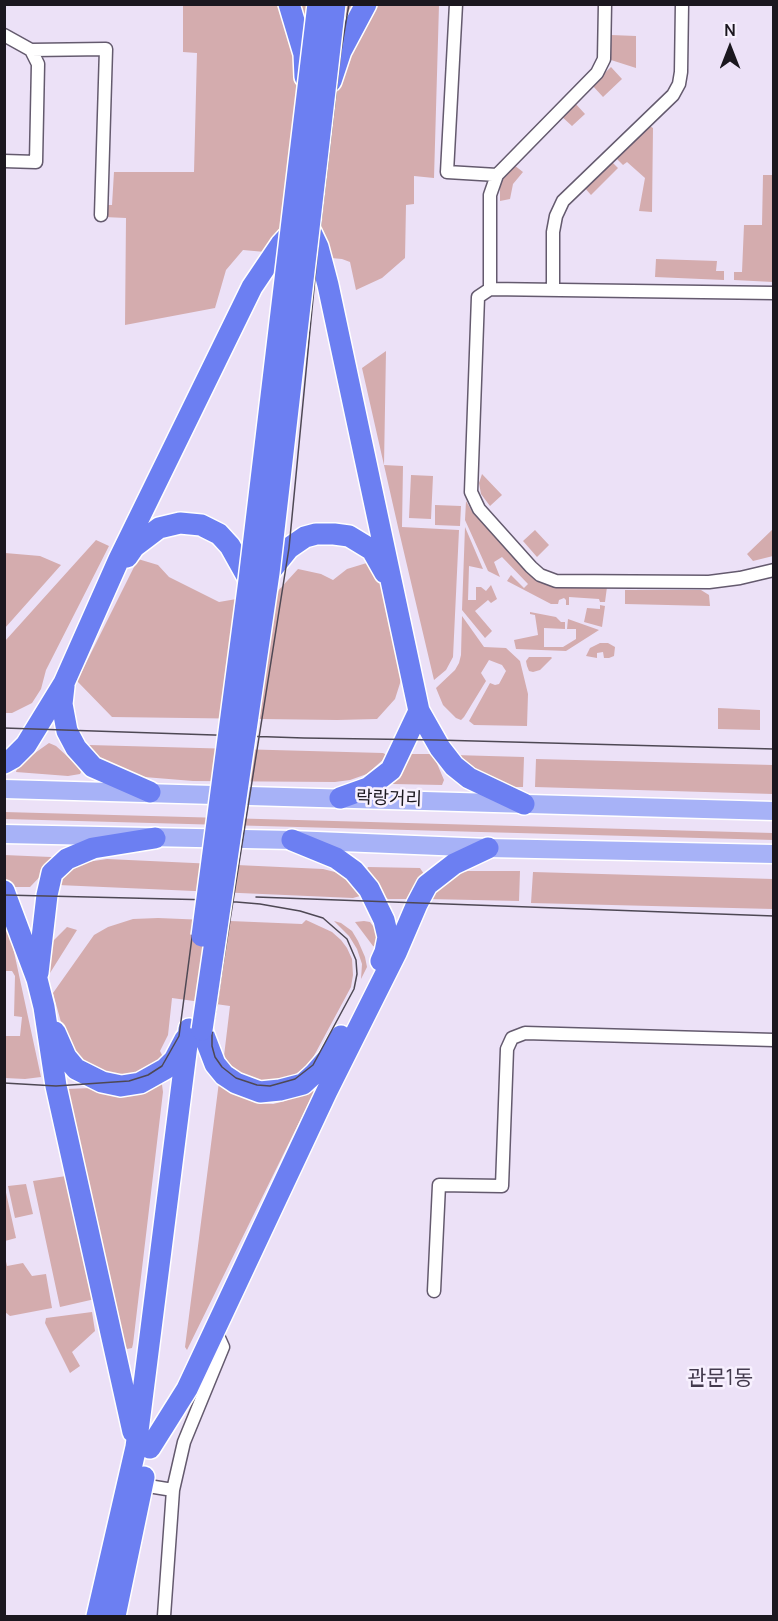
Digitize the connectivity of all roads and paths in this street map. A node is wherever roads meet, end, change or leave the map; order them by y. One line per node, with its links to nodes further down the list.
1 (289, 4): 10 (highway, bridge)
2 (318, 4): 10 (highway, bridge)
3 (335, 4): 10 (highway, bridge)
4 (366, 4): 10 (highway, bridge)
5 (456, 4): 12 (street)
6 (605, 4): 12 (street)
7 (682, 4): 15 (street)
8 (4, 35): 9 (street)
9 (31, 50): 11 (street); 13 (street)
10 (314, 110): 14 (highway, bridge)
11 (4, 161)
12 (497, 175): 16 (street)
13 (101, 215)
14 (300, 230): 18 (highway); 20 (highway, bridge); 21 (highway)
15 (553, 288): 16 (street); 17 (street)
16 (490, 289): 19 (street)
17 (774, 292)
18 (126, 553): 20 (highway); 22 (highway)
19 (774, 570)
20 (259, 576): 21 (highway); 38 (highway, bridge)
21 (393, 590): 23 (highway)
22 (64, 683): 24 (highway); 26 (highway)
23 (419, 711): 27 (highway); 28 (highway)
24 (4, 763)
25 (4, 789): 26 (main road, 락랑거리)
26 (150, 792): 27 (main road, 락랑거리)
27 (340, 798): 28 (main road, 락랑거리)
28 (524, 804): 29 (main road, 락랑거리)
29 (774, 811)
30 (4, 834): 31 (main road)
31 (155, 838): 32 (main road); 36 (highway)
32 (292, 840): 33 (main road); 38 (highway)
33 (488, 848): 34 (main road); 41 (highway)
34 (774, 854)
35 (4, 891): 36 (highway)
36 (37, 979): 37 (highway)
37 (44, 1006): 38 (highway); 42 (highway)
38 (196, 1030): 42 (highway)
39 (774, 1040): 40 (street)
40 (434, 1291)
41 (215, 1329): 42 (highway); 44 (street)
42 (143, 1448): 43 (highway); 45 (highway)
43 (142, 1485): 44 (street); 46 (highway)
44 (173, 1490): 47 (street)
45 (97, 1617)
46 (115, 1617)
47 (164, 1617)

